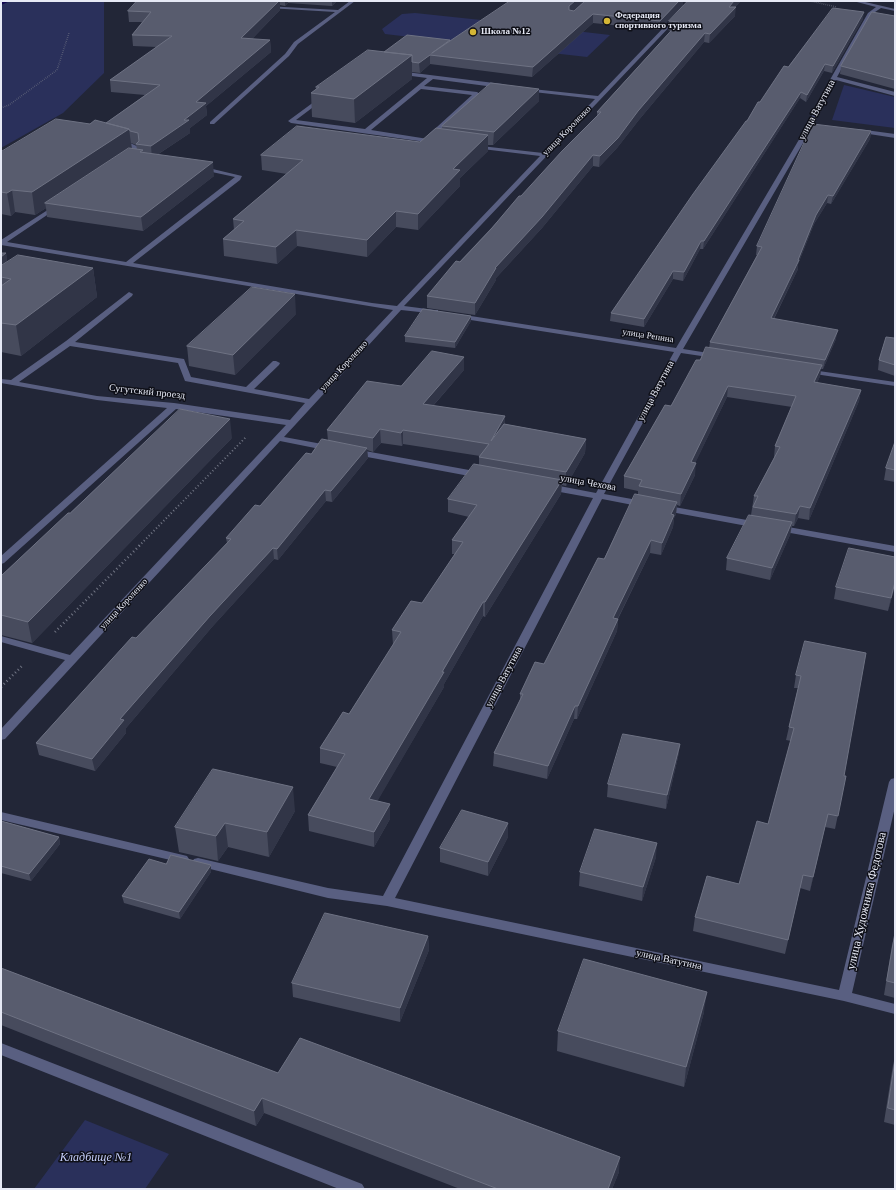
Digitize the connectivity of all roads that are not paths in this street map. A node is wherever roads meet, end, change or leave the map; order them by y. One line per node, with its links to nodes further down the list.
1 (353, 1): 8 (street)
2 (855, 1): 6 (street)
3 (683, 2): 4 (street)
4 (691, 2): 17 (street, улица Короленко)
5 (260, 6): 8 (street)
6 (881, 6): 7 (street); 11 (street, улица Ватутина)
7 (895, 10)
8 (339, 11): 18 (street)
9 (393, 72): 10 (street)
10 (432, 77): 12 (street); 13 (street)
11 (834, 78): 16 (street); 36 (street, улица Ватутина)
12 (508, 86)
13 (420, 87): 20 (street); 22 (street)
14 (516, 87): 17 (street)
15 (330, 92): 20 (street)
16 (895, 94)
17 (599, 98): 26 (street, улица Короленко)
18 (212, 123)
19 (849, 130): 21 (street)
20 (366, 131): 22 (street)
21 (895, 136)
22 (426, 140): 23 (street)
23 (434, 141)
24 (113, 142): 27 (street)
25 (466, 145): 26 (street)
26 (544, 155): 34 (street, улица Короленко)
27 (129, 158): 28 (street); 29 (street)
28 (137, 159)
29 (123, 162)
30 (196, 168): 32 (street)
31 (65, 200): 32 (street, улица Репина)
32 (127, 264): 34 (street, улица Репина)
33 (129, 294): 35 (street)
34 (398, 308): 36 (street, улица Репина); 44 (street, улица Короленко)
35 (69, 342): 41 (street); 43 (street)
36 (678, 350): 37 (street, улица Репина); 50 (street, улица Ватутина)
37 (724, 358)
38 (276, 363): 43 (street)
39 (802, 370): 42 (street)
40 (1, 381): 41 (street, Сугутский проезд)
41 (12, 383): 45 (street, Сугутский проезд)
42 (895, 384)
43 (248, 390): 44 (street)
44 (311, 402): 46 (street, улица Короленко)
45 (174, 406): 46 (street, Сугутский проезд); 52 (street)
46 (292, 423): 47 (street, улица Короленко)
47 (277, 438): 48 (street); 54 (street, улица Короленко)
48 (489, 476)
49 (536, 485): 50 (street, улица Чехова)
50 (599, 496): 51 (street, улица Чехова); 58 (street, улица Ватутина)
51 (895, 549)
52 (1, 561)
53 (1, 639): 54 (street)
54 (73, 659): 55 (street, улица Короленко)
55 (1, 736)
56 (895, 782): 59 (street, улица Художника Федотова)
57 (1, 816): 58 (street)
58 (388, 901): 59 (street, улица Ватутина)
59 (844, 996): 60 (street, улица Ватутина)
60 (895, 1009)
61 (1, 1049): 62 (street)
62 (356, 1189)

